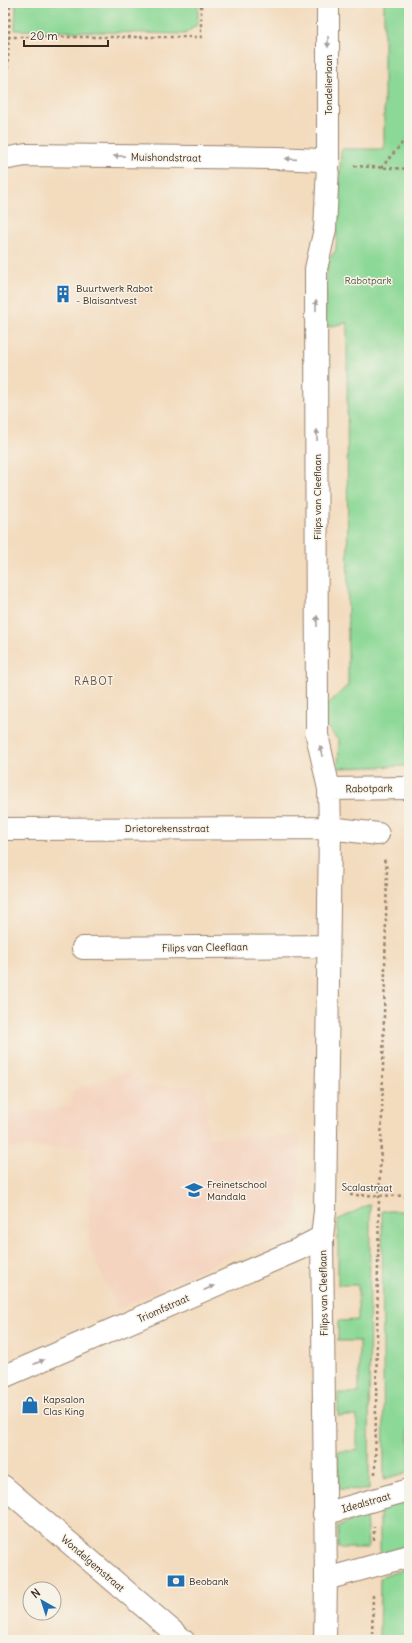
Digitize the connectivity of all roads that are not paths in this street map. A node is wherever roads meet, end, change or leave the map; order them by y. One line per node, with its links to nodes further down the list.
1 (328, 3): 3 (street, Tondelierlaan, one-way to 3)
2 (3, 159): 3 (street, Muishondstraat, one-way to 2)
3 (328, 166): 5 (street, Filips van Cleeflaan, one-way to 3)
4 (409, 788): 5 (street, Rabotpark)
5 (329, 789): 6 (street, Filips van Cleeflaan)
6 (330, 828): 7 (street, Drietorekensstraat); 8 (street); 9 (street, Filips van Cleeflaan)
7 (3, 829)
8 (378, 834)
9 (327, 946): 10 (street, Filips van Cleeflaan); 11 (street, Filips van Cleeflaan)
10 (83, 948)
11 (322, 1237): 12 (street, Triomfstraat, one-way to 11); 15 (street, Filips van Cleeflaan)
12 (3, 1378)
13 (3, 1486): 18 (street, Wondelgemstraat)
14 (409, 1490): 15 (street, Idealstraat)
15 (324, 1514): 17 (street, Filips van Cleeflaan)
16 (409, 1556): 17 (street)
17 (326, 1579): 19 (street, Filips van Cleeflaan)
18 (183, 1640)
19 (324, 1640)

